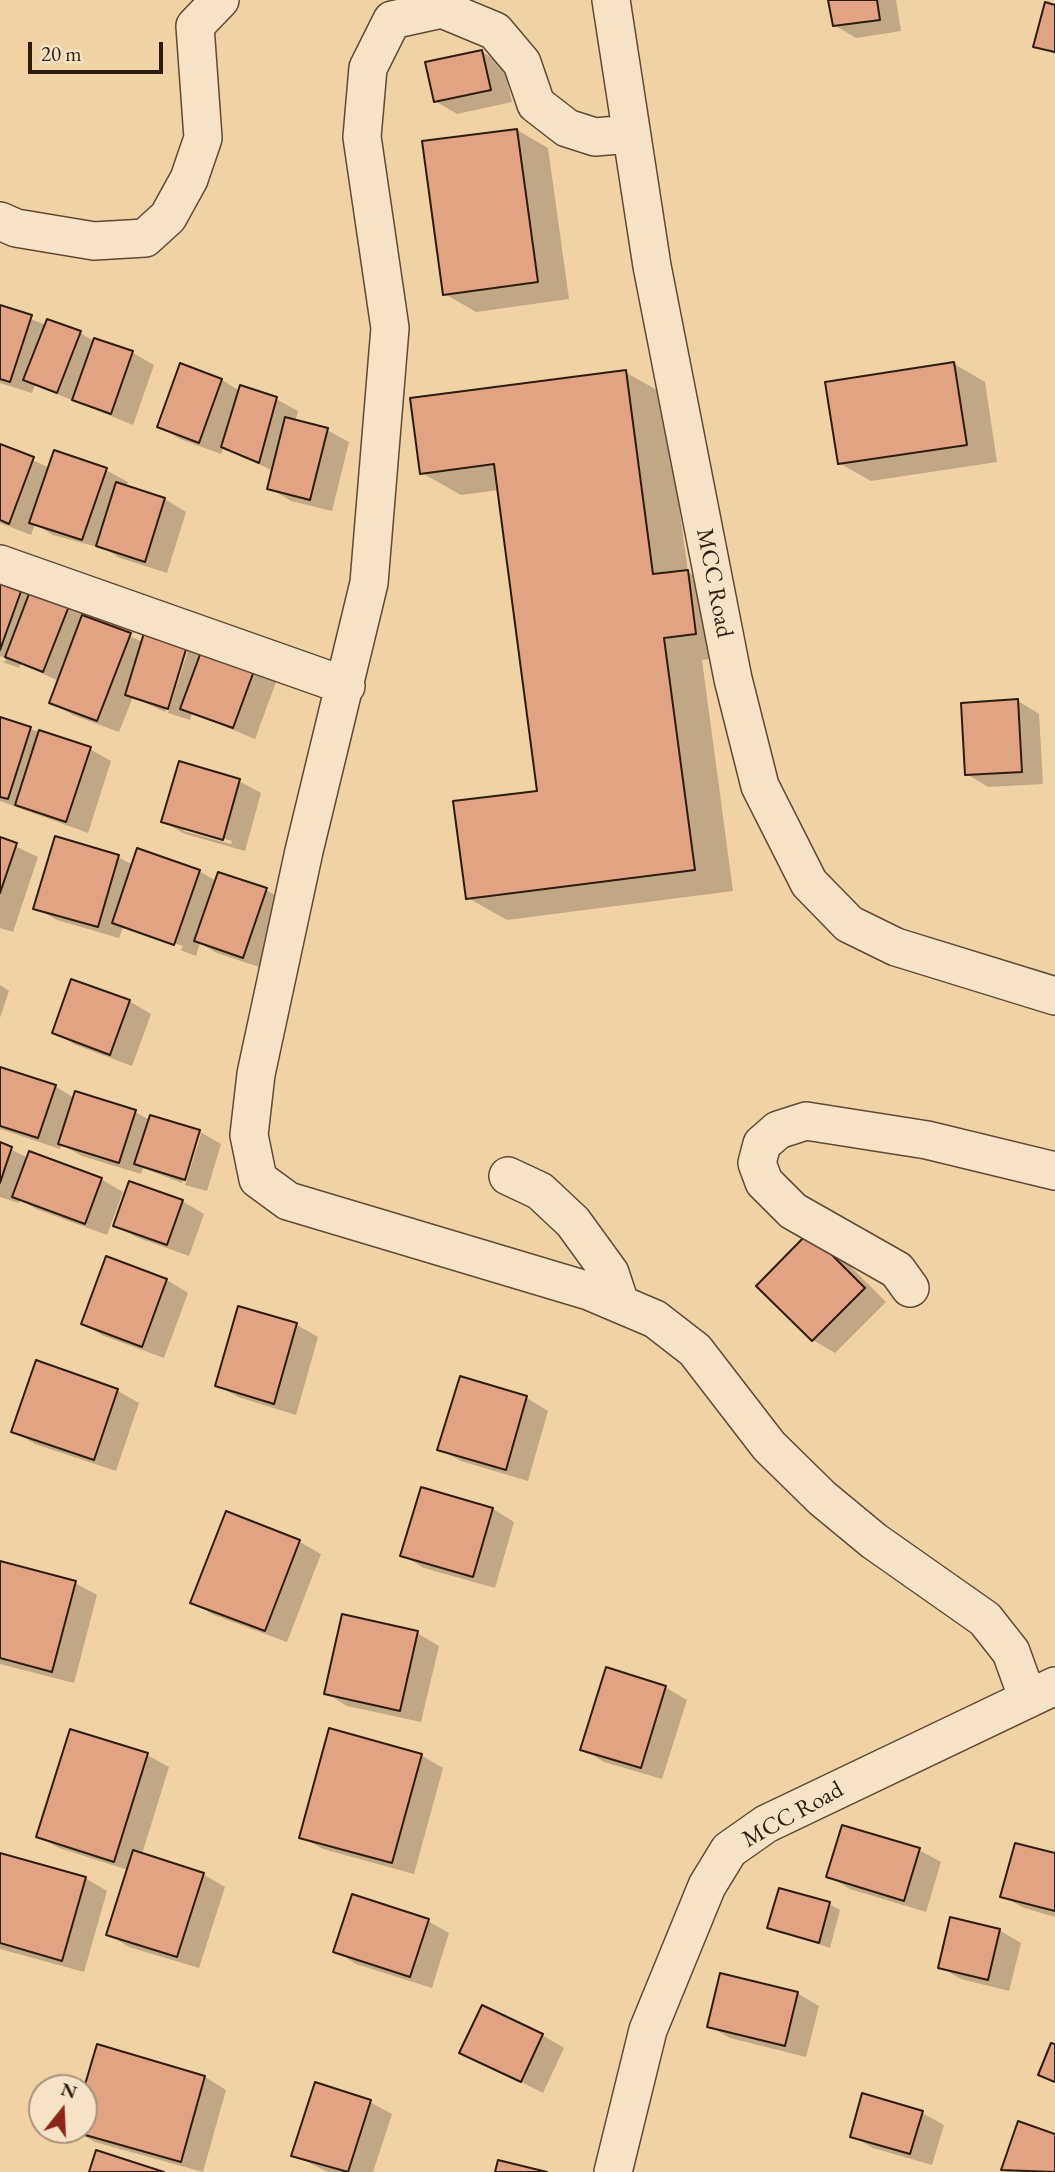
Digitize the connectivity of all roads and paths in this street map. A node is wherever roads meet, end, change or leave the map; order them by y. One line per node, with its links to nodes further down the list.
1 (220, 0): 5 (street)
2 (611, 0): 4 (street, MCC Road)
3 (490, 16): 4 (street); 7 (street)
4 (631, 134): 8 (street, MCC Road)
5 (0, 221)
6 (0, 564): 7 (street)
7 (346, 686): 12 (street)
8 (1055, 996)
9 (1055, 1171): 11 (street)
10 (508, 1176): 12 (street)
11 (910, 1288)
12 (620, 1303): 13 (street)
13 (1042, 1693): 14 (street, MCC Road)
14 (613, 2172)

